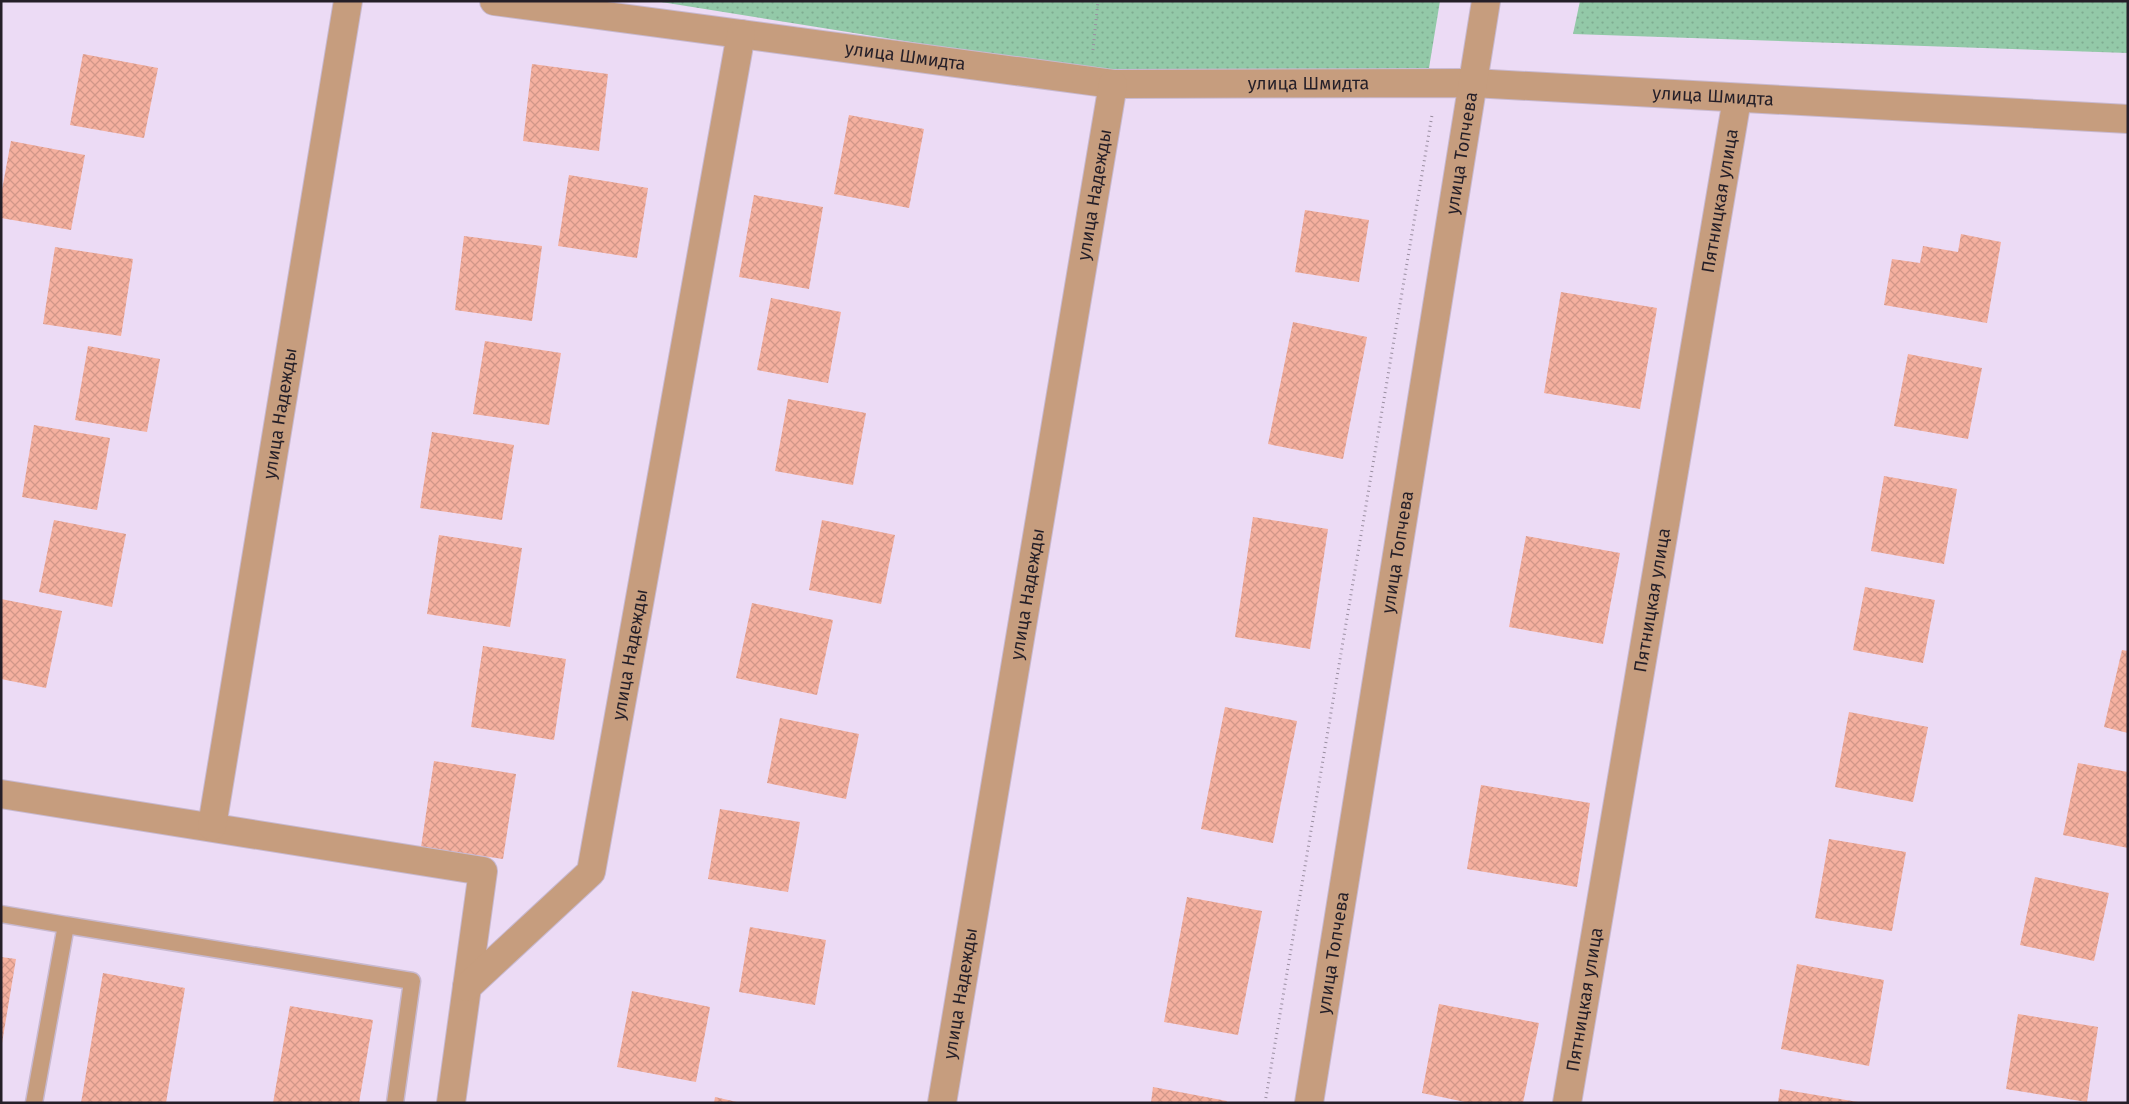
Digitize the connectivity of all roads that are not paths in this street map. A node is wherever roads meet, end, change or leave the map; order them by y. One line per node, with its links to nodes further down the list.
1 (348, 1): 10 (street, улица Надежды)
2 (494, 1): 4 (street, улица Шмидта)
3 (1486, 1): 6 (street, улица Топчева)
4 (741, 34): 5 (street, улица Шмидта); 13 (street, улица Надежды)
5 (1102, 82): 6 (street, улица Шмидта); 17 (street, улица Надежды)
6 (1473, 83): 7 (street, улица Шмидта); 18 (street, улица Топчева)
7 (1737, 99): 8 (street, улица Шмидта); 19 (street, Пятницкая улица)
8 (2128, 119)
9 (1, 794): 10 (street)
10 (212, 826): 13 (street)
11 (1, 914): 12 (lane)
12 (66, 925): 14 (lane); 15 (lane)
13 (467, 987): 16 (street)
14 (34, 1103)
15 (395, 1103)
16 (451, 1103)
17 (942, 1103)
18 (1309, 1103)
19 (1567, 1103)

